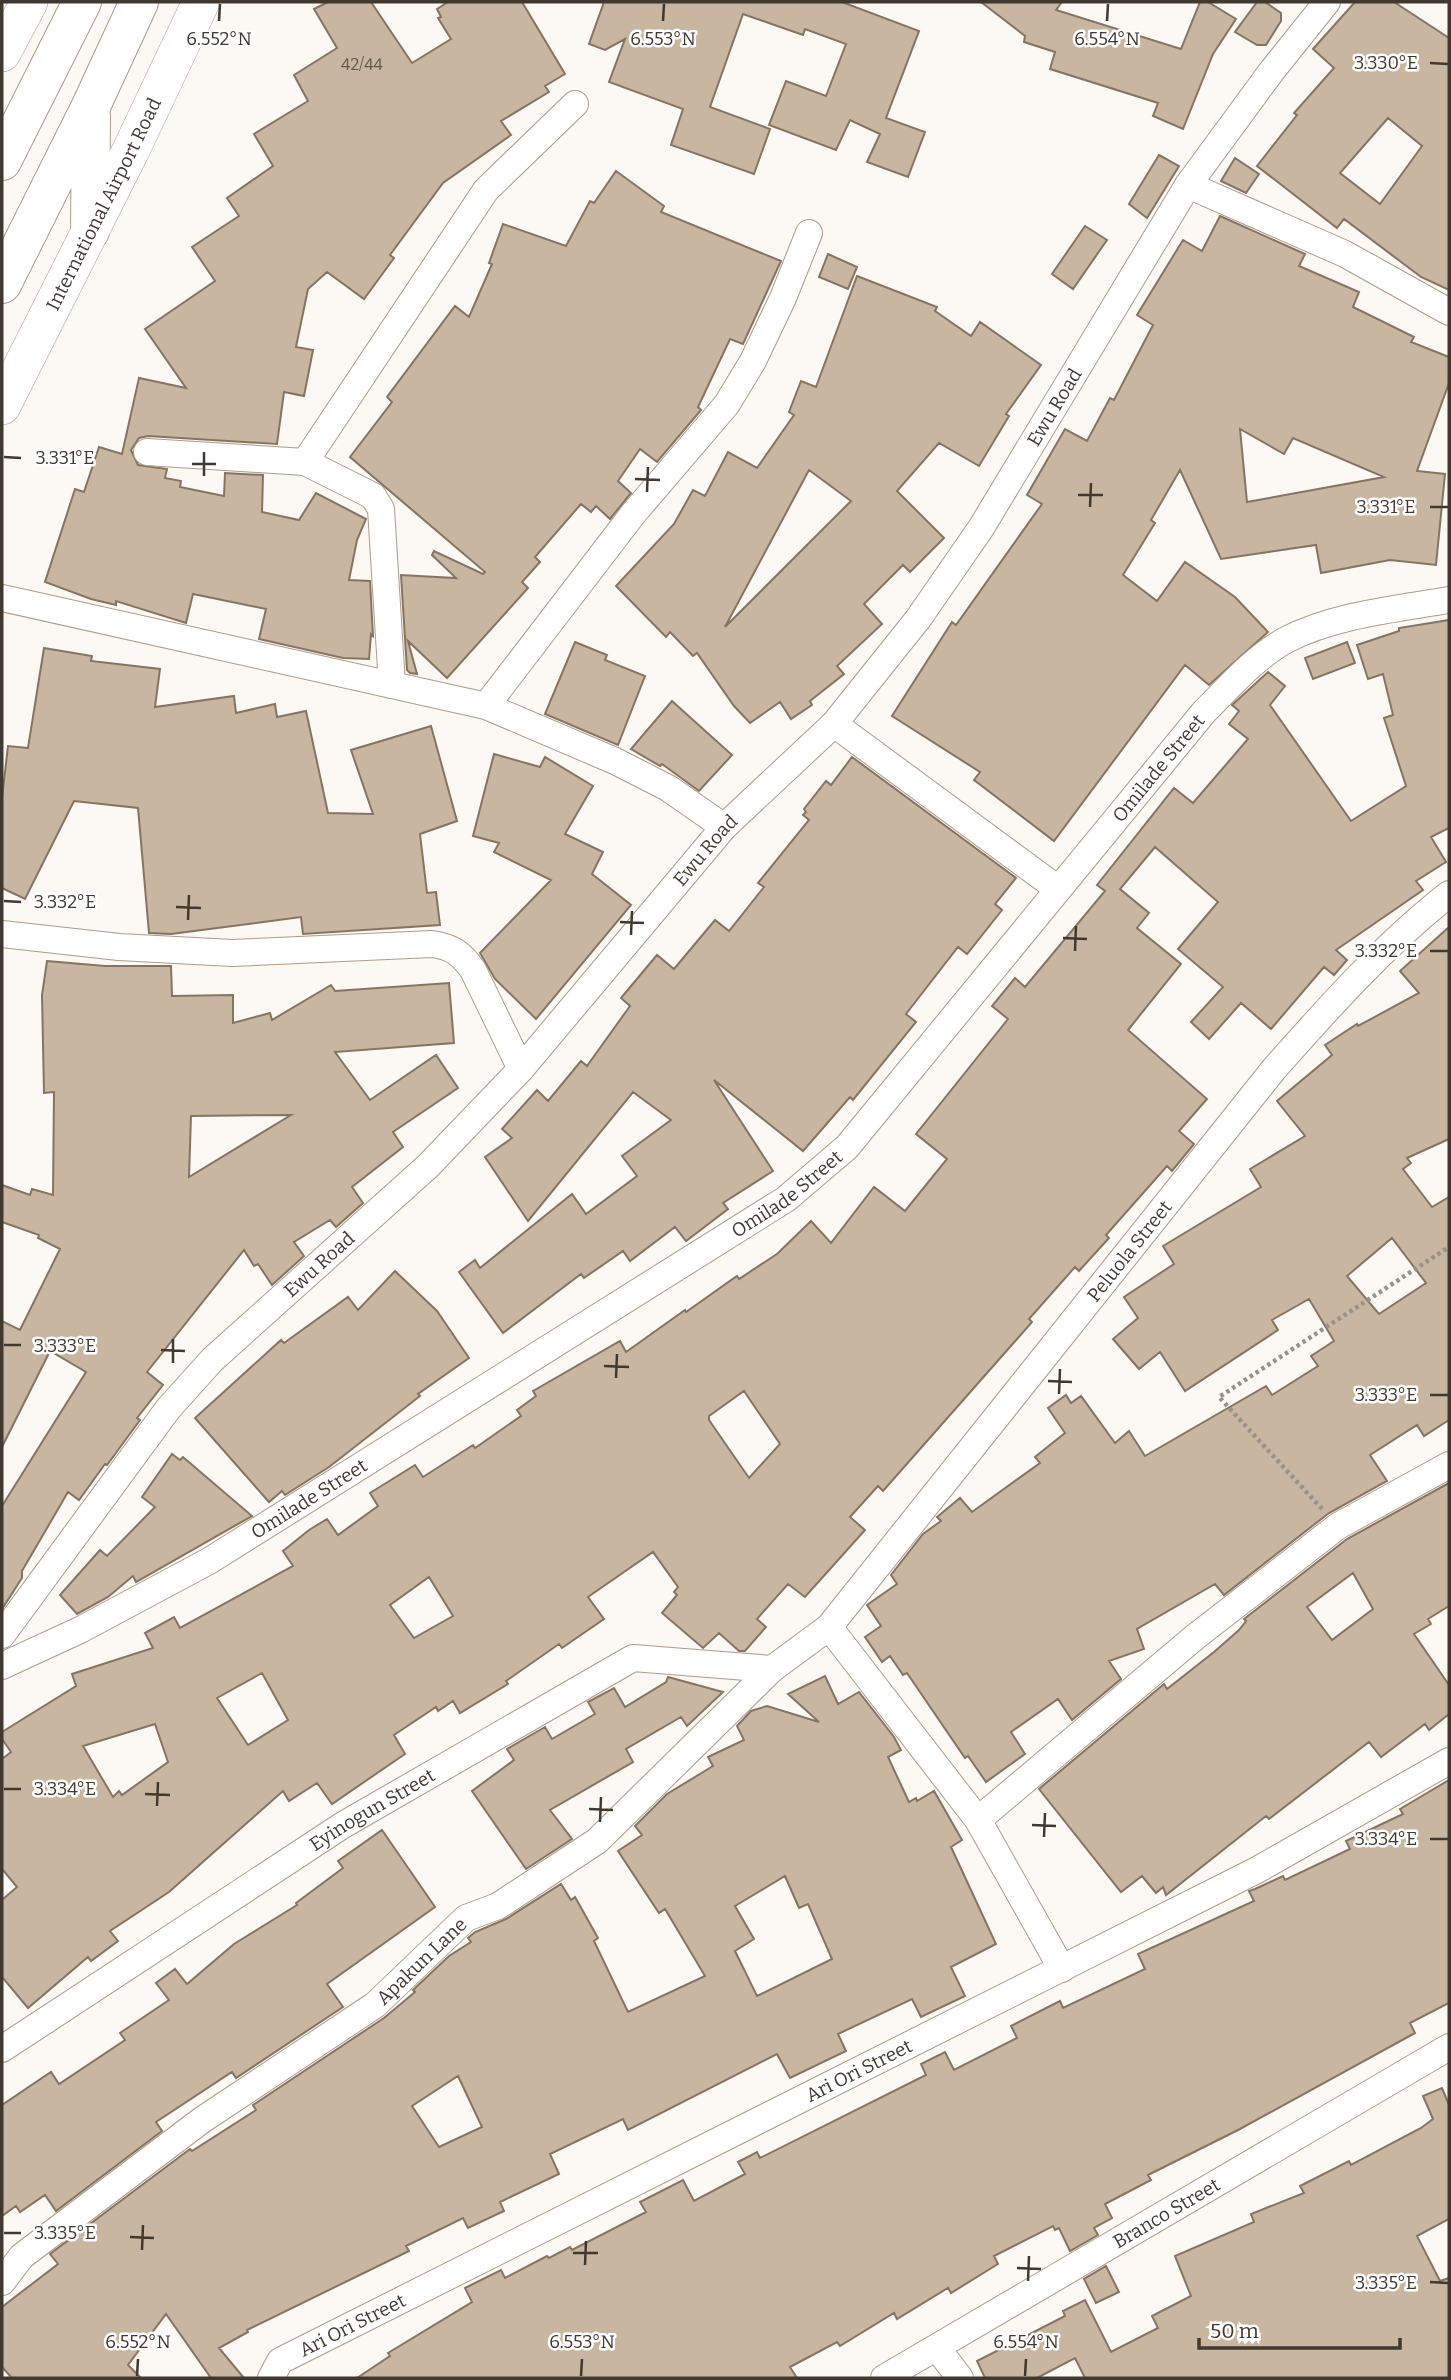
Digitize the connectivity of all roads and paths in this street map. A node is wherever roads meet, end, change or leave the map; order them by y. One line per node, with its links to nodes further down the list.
1 (29, 2): 6 (main road)
2 (82, 2): 9 (highway)
3 (139, 2): 8 (highway)
4 (201, 2): 11 (main road, International Airport Road)
5 (1327, 2): 10 (street, Ewu Road)
6 (2, 53)
7 (575, 104): 17 (street)
8 (91, 106): 11 (highway); 13 (highway)
9 (2, 161)
10 (1188, 185): 14 (street); 22 (street, Ewu Road)
11 (90, 231): 15 (main road, International Airport Road)
12 (809, 233): 21 (street)
13 (2, 284)
14 (1449, 312)
15 (2, 406)
16 (147, 452): 17 (street)
17 (305, 462): 20 (street)
18 (2, 598): 20 (street)
19 (1449, 600): 24 (street, Omilade Street)
20 (392, 685): 21 (street)
21 (486, 706): 23 (street)
22 (834, 723): 23 (street, Ewu Road); 24 (street)
23 (724, 827): 27 (street, Ewu Road)
24 (1058, 889): 33 (street, Omilade Street)
25 (1449, 894): 31 (street, Peluola Street)
26 (2, 934): 27 (street)
27 (521, 1069): 32 (street, Ewu Road)
28 (1449, 1247): 30 (path)
29 (1449, 1465): 30 (street)
30 (1338, 1526): 36 (street)
31 (829, 1627): 34 (street, Apakun Lane); 36 (street)
32 (2, 1635)
33 (2, 1665)
34 (772, 1669): 39 (street, Eyinogun Street); 40 (street, Apakun Lane)
35 (1449, 1761): 37 (street, Ari Ori Street)
36 (978, 1820): 37 (street)
37 (1062, 1969): 42 (street, Ari Ori Street)
38 (1449, 2047): 41 (street, Branco Street)
39 (2, 2049)
40 (2, 2281)
41 (937, 2348): 43 (street, Branco Street); 44 (street)
42 (271, 2378)
43 (884, 2378)
44 (960, 2378)

